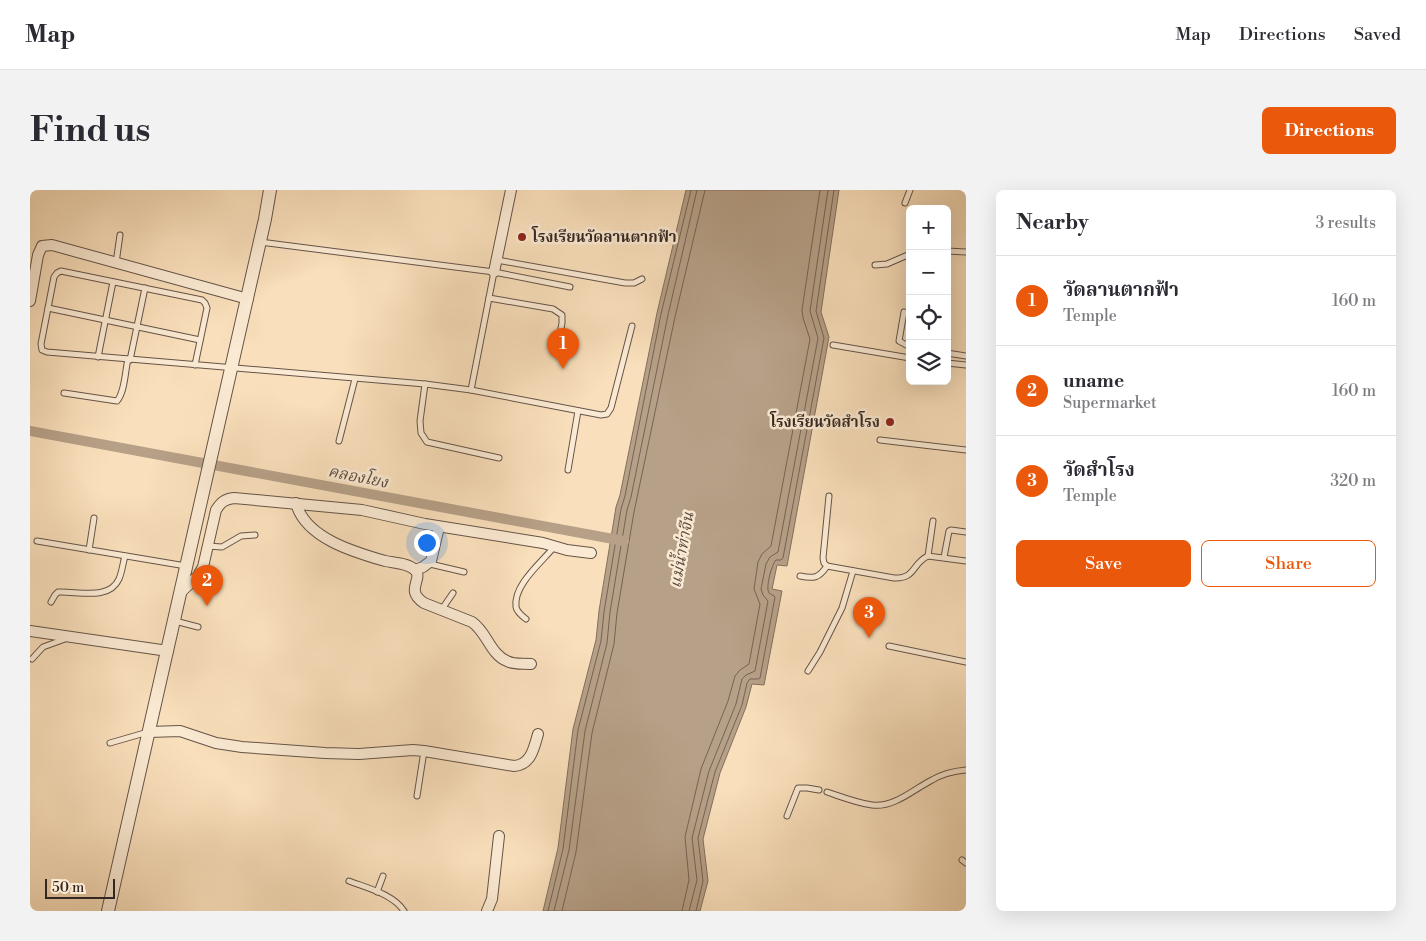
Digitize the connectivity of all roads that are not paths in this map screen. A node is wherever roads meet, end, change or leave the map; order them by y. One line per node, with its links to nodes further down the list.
1 (270, 190): 6 (street)
2 (510, 190): 10 (street)
3 (910, 190): 4 (lane)
4 (906, 203)
5 (120, 235): 11 (lane)
6 (260, 242): 13 (lane); 19 (street)
7 (951, 251): 8 (lane)
8 (966, 252)
9 (906, 256): 12 (lane)
10 (496, 260): 13 (street); 14 (lane)
11 (116, 262): 19 (street); 20 (street)
12 (876, 265)
13 (494, 272): 16 (lane); 18 (lane)
14 (642, 279)
15 (113, 282): 17 (lane); 21 (lane); 23 (lane)
16 (570, 286)
17 (145, 288): 25 (lane); 27 (lane)
18 (489, 298): 26 (lane); 41 (lane)
19 (248, 299): 38 (street)
20 (30, 300)
21 (48, 308): 23 (lane); 32 (lane)
22 (904, 312): 29 (lane)
23 (106, 320): 25 (lane); 32 (lane)
24 (632, 326): 43 (lane)
25 (137, 327): 27 (lane); 34 (lane)
26 (560, 334)
27 (200, 340): 36 (lane)
28 (833, 345): 33 (lane)
29 (906, 345)
30 (951, 354): 31 (lane)
31 (966, 356)
32 (98, 357): 34 (lane)
33 (906, 357)
34 (129, 360): 36 (lane); 42 (lane)
35 (951, 363): 37 (lane)
36 (195, 365): 38 (lane)
37 (966, 365)
38 (232, 368): 39 (lane); 66 (street)
39 (355, 379): 40 (lane); 45 (lane)
40 (425, 384): 41 (lane); 47 (lane)
41 (471, 390): 43 (lane)
42 (64, 393)
43 (578, 411): 48 (lane)
44 (880, 440): 46 (lane)
45 (339, 441)
46 (966, 450)
47 (499, 458)
48 (568, 470)
49 (829, 496): 67 (lane)
50 (296, 503): 53 (street); 57 (street); 68 (street)
51 (94, 518): 59 (lane)
52 (934, 522): 62 (lane)
53 (440, 527): 58 (street); 65 (street)
54 (966, 532): 63 (lane)
55 (256, 535): 57 (lane)
56 (37, 541): 59 (lane)
57 (208, 546): 72 (street)
58 (554, 547): 60 (street); 76 (lane)
59 (89, 550): 61 (lane)
60 (591, 553)
61 (126, 556): 66 (lane); 74 (lane)
62 (928, 556): 63 (lane); 69 (lane)
63 (944, 557): 64 (lane)
64 (966, 561)
65 (429, 564): 68 (street); 70 (lane)
66 (187, 566): 72 (street)
67 (827, 566): 69 (lane); 71 (lane)
68 (415, 570): 75 (street)
69 (853, 570): 86 (lane)
70 (464, 572)
71 (800, 576)
72 (181, 592): 77 (street)
73 (453, 592): 75 (lane)
74 (51, 602)
75 (442, 609): 85 (street)
76 (526, 620)
77 (174, 621): 78 (lane); 82 (street)
78 (198, 627)
79 (30, 631): 80 (street)
80 (70, 637): 82 (street); 83 (lane)
81 (889, 646): 84 (lane)
82 (168, 651): 87 (street)
83 (32, 659)
84 (966, 662)
85 (531, 664)
86 (808, 670)
87 (149, 732): 89 (lane); 90 (street); 100 (street)
88 (538, 734): 90 (street)
89 (110, 743)
90 (424, 751): 94 (lane)
91 (966, 770): 93 (lane)
92 (819, 790): 95 (lane)
93 (827, 792)
94 (417, 796)
95 (787, 816)
96 (499, 836): 102 (street)
97 (383, 876): 99 (lane)
98 (349, 881): 99 (lane)
99 (377, 892): 101 (lane)
100 (108, 911)
101 (404, 911)
102 (487, 911)

